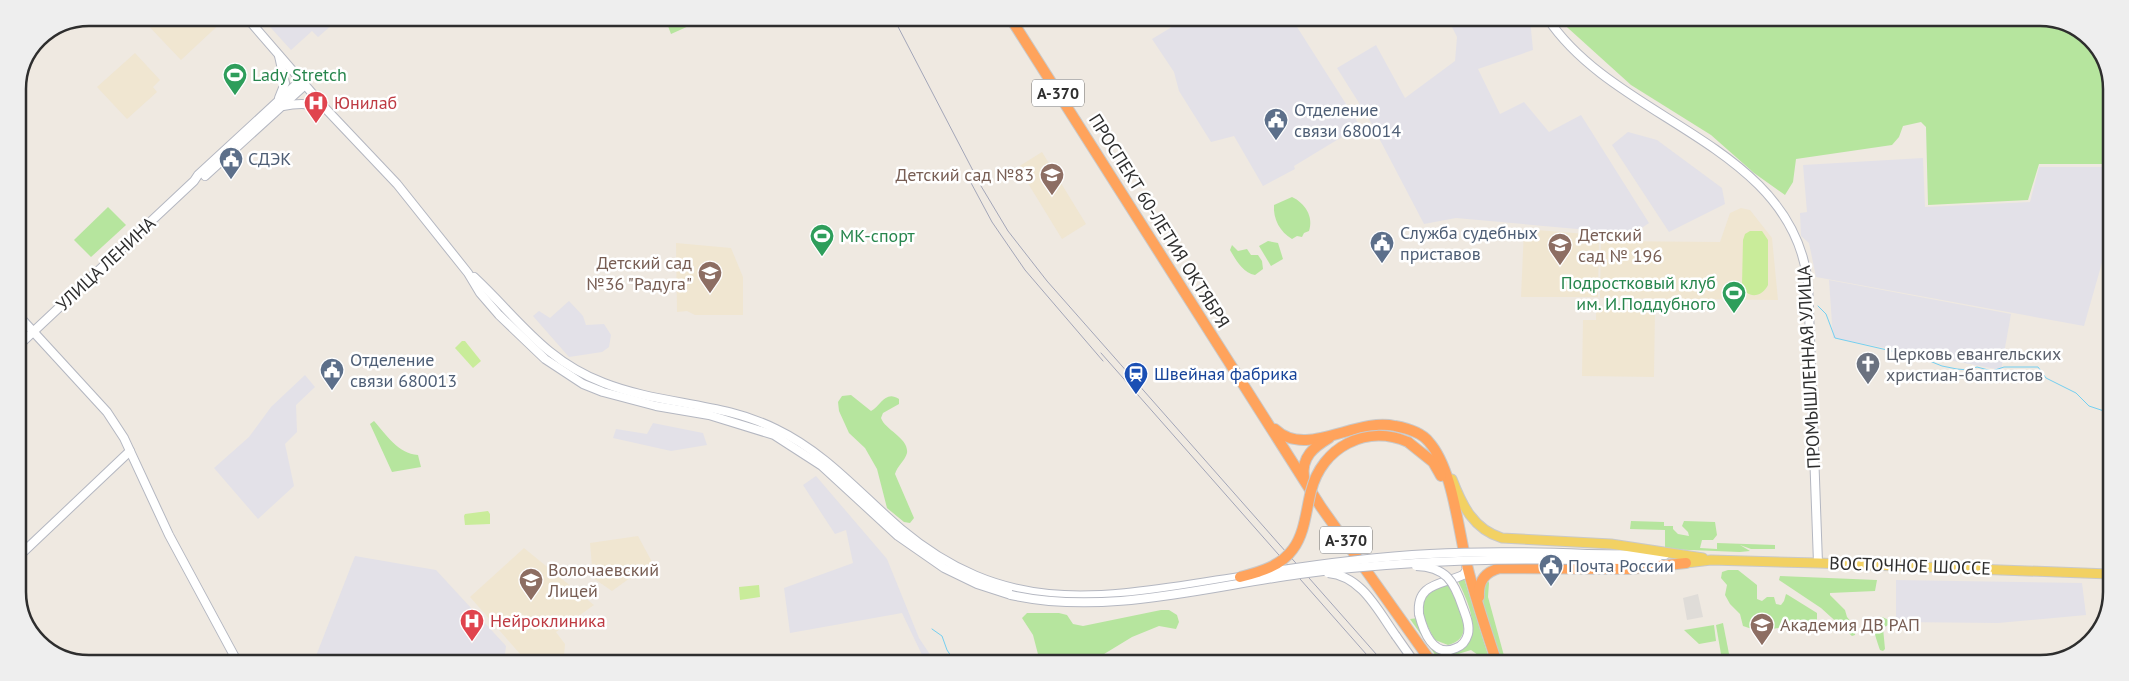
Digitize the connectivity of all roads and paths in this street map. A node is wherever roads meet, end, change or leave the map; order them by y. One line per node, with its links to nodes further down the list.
1 (254, 26): 4 (main road)
2 (1015, 26): 11 (highway, ПРОСПЕКТ 60-ЛЕТИЯ ОКТЯБРЯ / А-370)
3 (1554, 26): 21 (main road, ПРОМЫШЛЕННАЯ УЛИЦА)
4 (278, 53): 5 (main road); 6 (main road)
5 (303, 83): 6 (main road, УЛИЦА ЛЕНИНА); 7 (main road)
6 (280, 105): 7 (main road); 9 (main road, УЛИЦА ЛЕНИНА)
7 (325, 108): 26 (main road)
8 (26, 324): 9 (main road)
9 (33, 332): 10 (main road, УЛИЦА ЛЕНИНА); 14 (main road)
10 (26, 339)
11 (1263, 415): 12 (highway, ПРОСПЕКТ 60-ЛЕТИЯ ОКТЯБРЯ / А-370); 15 (highway, ПРОСПЕКТ 60-ЛЕТИЯ ОКТЯБРЯ / А-370)
12 (1334, 434): 13 (highway, ПРОСПЕКТ 60-ЛЕТИЯ ОКТЯБРЯ / А-370); 15 (highway, А-370)
13 (1428, 441): 16 (highway); 19 (main road, ВОСТОЧНОЕ ШОССЕ)
14 (130, 451): 17 (main road); 28 (main road)
15 (1307, 483): 30 (highway, ПРОСПЕКТ 60-ЛЕТИЯ ОКТЯБРЯ / А-370)
16 (1462, 544): 20 (highway); 25 (highway, bridge)
17 (26, 549)
18 (1587, 557): 19 (main road); 22 (main road, bridge); 25 (main road, bridge)
19 (1687, 559): 21 (main road, ВОСТОЧНОЕ ШОССЕ); 27 (highway)
20 (1466, 563): 22 (main road, bridge); 27 (highway)
21 (1818, 563): 24 (main road, ВОСТОЧНОЕ ШОССЕ)
22 (1371, 565): 23 (main road, bridge)
23 (1299, 574): 26 (main road, bridge); 29 (main road, bridge)
24 (2103, 574)
25 (1240, 576): 26 (main road)
26 (1012, 592)
27 (1481, 615): 31 (highway)
28 (234, 655)
29 (1409, 655)
30 (1426, 655)
31 (1494, 655)

